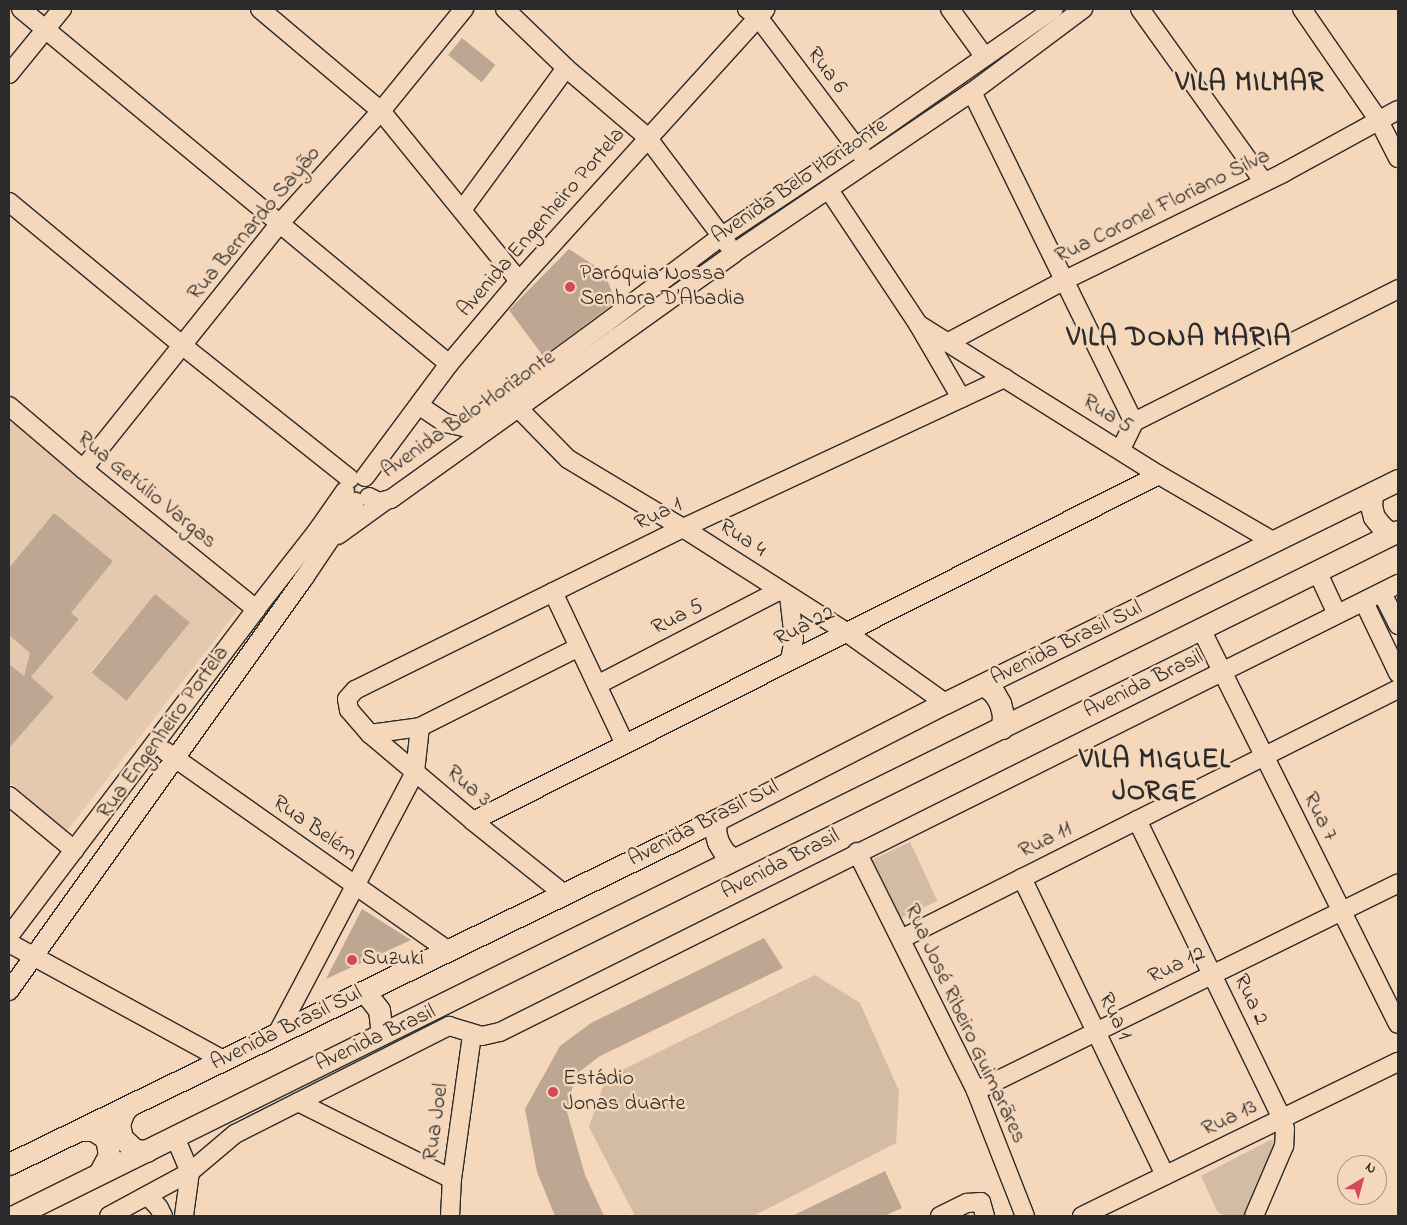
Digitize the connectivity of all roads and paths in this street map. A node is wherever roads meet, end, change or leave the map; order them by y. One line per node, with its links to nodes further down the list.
1 (21, 9): 12 (street)
2 (62, 9): 12 (street)
3 (260, 9): 18 (street)
4 (464, 9): 18 (street, Rua Bernardo Sayão)
5 (505, 9): 14 (street)
6 (950, 9): 13 (street)
7 (1083, 9): 11 (street, Avenida Belo Horizonte)
8 (1140, 9): 24 (street)
9 (1302, 9): 19 (street)
10 (757, 11): 20 (street, Avenida Engenheiro Portela); 21 (street, Rua 6)
11 (1054, 16): 13 (street, Avenida Belo Horizonte); 16 (street, Avenida Belo Horizonte)
12 (46, 29): 15 (street); 28 (street)
13 (984, 56): 21 (street, Avenida Belo Horizonte)
14 (566, 68): 20 (street); 27 (street)
15 (9, 74)
16 (972, 92): 23 (street, Avenida Belo Horizonte); 31 (street)
17 (1398, 110): 19 (street, Rua Coronel Floriano Silva)
18 (381, 111): 27 (street); 28 (street, Rua Bernardo Sayão)
19 (1378, 119): 22 (street); 24 (street, Rua Coronel Floriano Silva)
20 (647, 137): 29 (street); 32 (street, Avenida Engenheiro Portela)
21 (856, 147): 23 (street, Rua 6); 29 (street, Avenida Belo Horizonte)
22 (1398, 158)
23 (868, 162): 25 (street, Avenida Belo Horizonte)
24 (1264, 182): 31 (street, Rua Coronel Floriano Silva)
25 (829, 190): 30 (street, Avenida Belo Horizonte); 34 (street, Rua 5)
26 (9, 202): 36 (street)
27 (462, 210): 32 (street)
28 (281, 222): 36 (street, Rua Bernardo Sayão); 37 (street)
29 (722, 236): 30 (street); 41 (street, Avenida Belo Horizonte)
30 (734, 253): 42 (street, Avenida Belo Horizonte)
31 (1065, 280): 35 (street, Rua Coronel Floriano Silva); 43 (street)
32 (519, 281): 37 (street, Avenida Engenheiro Portela)
33 (1398, 289): 43 (street)
34 (918, 324): 35 (street, Rua 5); 39 (street, Rua 5)
35 (947, 343): 38 (street, Rua 5)
36 (183, 346): 45 (street, Rua Bernardo Sayão); 48 (street)
37 (449, 364): 41 (street, Avenida Engenheiro Portela)
38 (1005, 378): 39 (street, Rua 1); 44 (street, Rua 5)
39 (961, 398): 51 (street, Rua 1)
40 (9, 406): 45 (street, Rua Getúlio Vargas)
41 (420, 406): 48 (street, Avenida Engenheiro Portela)
42 (519, 409): 48 (street, Avenida Belo Horizonte); 51 (street, Rua 4)
43 (1134, 422): 44 (street)
44 (1121, 449): 46 (street, Rua 5)
45 (83, 470): 62 (street, Rua Getúlio Vargas)
46 (1158, 475): 54 (street, Rua 5); 66 (street, Rua 22)
47 (1398, 480): 49 (main road, Avenida Brasil Sul)
48 (361, 491): 53 (street, Rua Engenheiro Portela); 53 (street); 62 (street, Rua Engenheiro Portela)
49 (1372, 493): 50 (main road, Avenida Brasil Sul); 52 (main road)
50 (1350, 505): 54 (main road, Avenida Brasil Sul); 55 (main road)
51 (683, 528): 58 (street, Rua 1); 59 (street, Rua 4)
52 (1395, 532): 55 (main road, Avenida Brasil Sul)
53 (330, 541): 83 (street, Rua Engenheiro Portela)
54 (1274, 542): 70 (main road, Avenida Brasil Sul)
55 (1366, 546): 56 (main road, Avenida Brasil Sul)
56 (1317, 571): 63 (street); 65 (main road, Avenida Brasil Sul)
57 (1398, 584): 60 (street, Avenida Brasil)
58 (553, 592): 67 (street); 76 (street, Rua 1)
59 (785, 593): 66 (street, Rua 4); 68 (street); 72 (street, Rua 5)
60 (1382, 593): 61 (street, Avenida Brasil); 64 (street)
61 (1364, 602): 63 (street, Avenida Brasil); 71 (street)
62 (256, 608): 81 (street, Rua Engenheiro Portela)
63 (1337, 614): 69 (street, Avenida Brasil)
64 (1398, 625)
65 (1200, 629): 69 (street, Rua 7); 77 (main road, Avenida Brasil Sul)
66 (846, 632): 68 (street, Rua 22); 75 (street, Rua 4)
67 (579, 647): 72 (street); 78 (street)
68 (790, 660): 82 (street, Rua 22)
69 (1222, 672): 84 (street, Rua 7); 92 (street, Avenida Brasil)
70 (1007, 673): 73 (main road, Avenida Brasil Sul); 77 (main road)
71 (1398, 673)
72 (597, 685): 82 (street)
73 (984, 685): 75 (main road, Avenida Brasil Sul); 79 (main road)
74 (1398, 689): 84 (street, Rua 11)
75 (945, 703): 87 (main road, Avenida Brasil Sul)
76 (349, 710): 80 (street, Rua 3)
77 (1024, 715): 79 (main road, Avenida Brasil Sul)
78 (420, 727): 80 (street); 85 (street)
79 (1002, 728): 93 (main road, Avenida Brasil Sul)
80 (370, 734): 85 (street, Rua 3)
81 (154, 743): 83 (street, Rua Belém); 91 (street, Rua Engenheiro Portela)
82 (625, 744): 89 (street, Rua 22)
83 (174, 757): 97 (street, Rua Belém); 104 (street, Rua Engenheiro Portela)
84 (1264, 757): 88 (street, Rua 11); 99 (street, Rua 7)
85 (415, 772): 89 (street, Rua 3); 97 (street)
86 (9, 796): 91 (street)
87 (716, 820): 90 (main road, Avenida Brasil Sul); 93 (main road)
88 (1137, 820): 95 (street, Rua 11); 105 (street, Rua 2)
89 (473, 821): 98 (street, Rua 3)
90 (691, 832): 94 (main road); 98 (main road, Avenida Brasil Sul)
91 (74, 850): 100 (street, Rua Engenheiro Portela)
92 (858, 852): 101 (street, Rua José Ribeiro Guimarãres); 116 (street, Avenida Brasil)
93 (733, 859): 94 (main road, Avenida Brasil Sul)
94 (709, 871): 109 (main road, Avenida Brasil Sul)
95 (1022, 878): 101 (street, Rua 11); 113 (street, Rua 1)
96 (1398, 883): 99 (street, Rua 12)
97 (355, 885): 103 (street, Rua Belém); 114 (street)
98 (564, 894): 103 (main road, Avenida Brasil Sul)
99 (1341, 910): 105 (street, Rua 12); 111 (street, Rua 7)
100 (9, 936)
101 (901, 939): 119 (street, Rua José Ribeiro Guimarãres)
102 (9, 943): 104 (street)
103 (448, 950): 106 (main road, Avenida Brasil Sul)
104 (33, 956): 107 (street, Rua Engenheiro Portela); 117 (street)
105 (1212, 974): 113 (street, Rua 12); 122 (street, Rua 2)
106 (385, 982): 108 (main road, Avenida Brasil Sul); 110 (main road)
107 (9, 990)
108 (365, 992): 114 (main road, Avenida Brasil Sul); 115 (main road)
109 (443, 1004): 110 (main road, Avenida Brasil Sul); 112 (street)
110 (404, 1023): 115 (main road, Avenida Brasil Sul)
111 (1398, 1024)
112 (449, 1026): 116 (street, Avenida Brasil); 120 (street, Avenida Brasil)
113 (1096, 1032): 119 (street, Rua 12); 129 (street, Rua 1)
114 (277, 1034): 117 (main road, Avenida Brasil Sul)
115 (382, 1034): 124 (main road, Avenida Brasil Sul)
116 (472, 1034): 130 (street, Rua Joel)
117 (224, 1060): 121 (main road, Avenida Brasil Sul)
118 (1398, 1062): 122 (street, Rua 13)
119 (976, 1091): 139 (street, Rua José Ribeiro Guimarãres)
120 (298, 1102): 128 (street, Avenida Brasil); 130 (street)
121 (129, 1106): 123 (main road, Avenida Brasil Sul); 125 (main road)
122 (1282, 1118): 129 (street, Rua 13); 141 (street)
123 (80, 1130): 126 (main road, Avenida Brasil Sul); 127 (main road)
124 (175, 1137): 125 (main road, Avenida Brasil Sul); 128 (street)
125 (147, 1151): 127 (main road, Avenida Brasil Sul)
126 (9, 1164)
127 (100, 1172): 132 (main road, Avenida Brasil Sul)
128 (190, 1172): 131 (street, Avenida Brasil); 135 (street)
129 (1165, 1175): 140 (street, Rua 13)
130 (452, 1178): 136 (street, Rua Joel)
131 (148, 1196): 133 (street, Avenida Brasil); 134 (street)
132 (14, 1216)
133 (109, 1216)
134 (163, 1216)
135 (184, 1216)
136 (450, 1216)
137 (940, 1216): 138 (street)
138 (985, 1216)
139 (1025, 1216)
140 (1082, 1216)
141 (1254, 1216)

